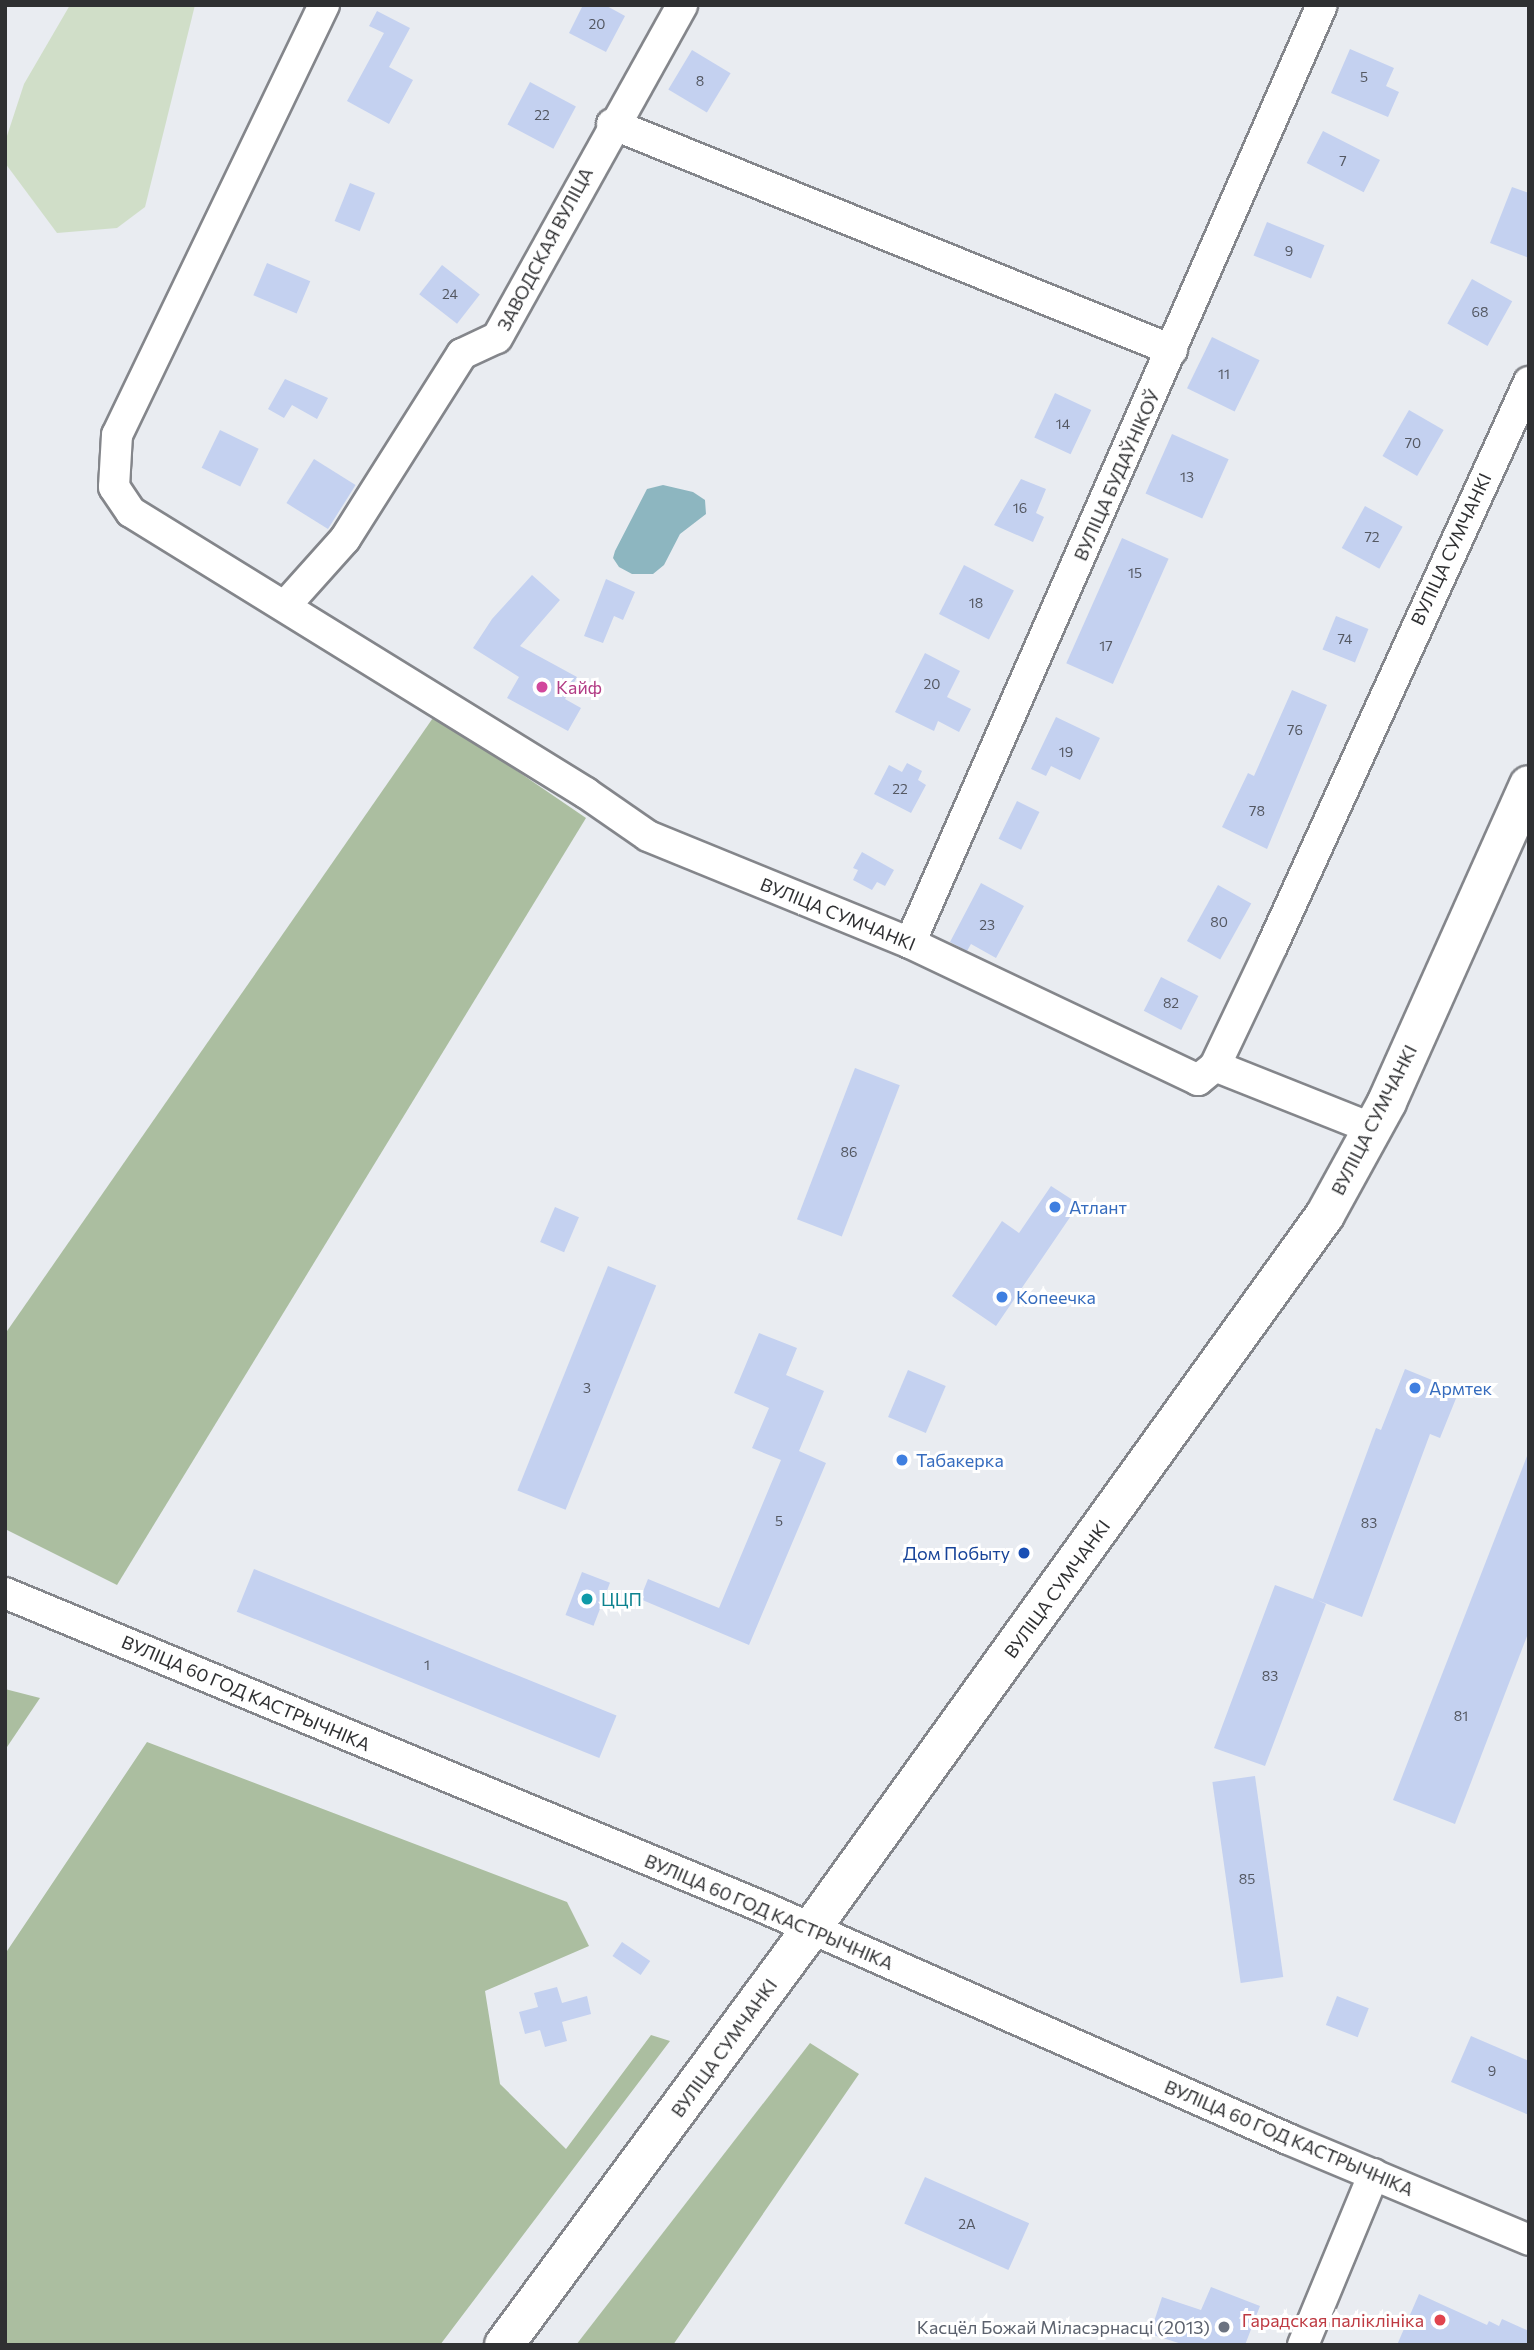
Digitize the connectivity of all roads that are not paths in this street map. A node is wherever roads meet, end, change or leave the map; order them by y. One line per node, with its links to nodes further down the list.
1 (324, 5): 7 (street, ВУЛІЦА СУМЧАНКІ)
2 (681, 5): 4 (street, ЗАВОДСКАЯ ВУЛІЦА)
3 (1322, 5): 5 (street, ВУЛІЦА БУДАЎНІКОЎ)
4 (612, 124): 5 (street); 7 (street, ЗАВОДСКАЯ ВУЛІЦА)
5 (1172, 351): 9 (street, ВУЛІЦА БУДАЎНІКОЎ)
6 (1529, 382): 10 (street, ВУЛІЦА СУМЧАНКІ)
7 (285, 606): 9 (street, ВУЛІЦА СУМЧАНКІ)
8 (1529, 785): 11 (main road, ВУЛІЦА СУМЧАНКІ)
9 (910, 943): 10 (street, ВУЛІЦА СУМЧАНКІ)
10 (1215, 1066): 11 (street)
11 (1373, 1129): 13 (main road, ВУЛІЦА СУМЧАНКІ)
12 (5, 1593): 13 (street, ВУЛІЦА 60 ГОД КАСТРЫЧНІКА)
13 (811, 1930): 14 (street, ВУЛІЦА 60 ГОД КАСТРЫЧНІКА); 16 (main road, ВУЛІЦА СУМЧАНКІ)
14 (1374, 2174): 15 (street, ВУЛІЦА 60 ГОД КАСТРЫЧНІКА); 17 (street)
15 (1529, 2239)
16 (504, 2345)
17 (1303, 2345)

